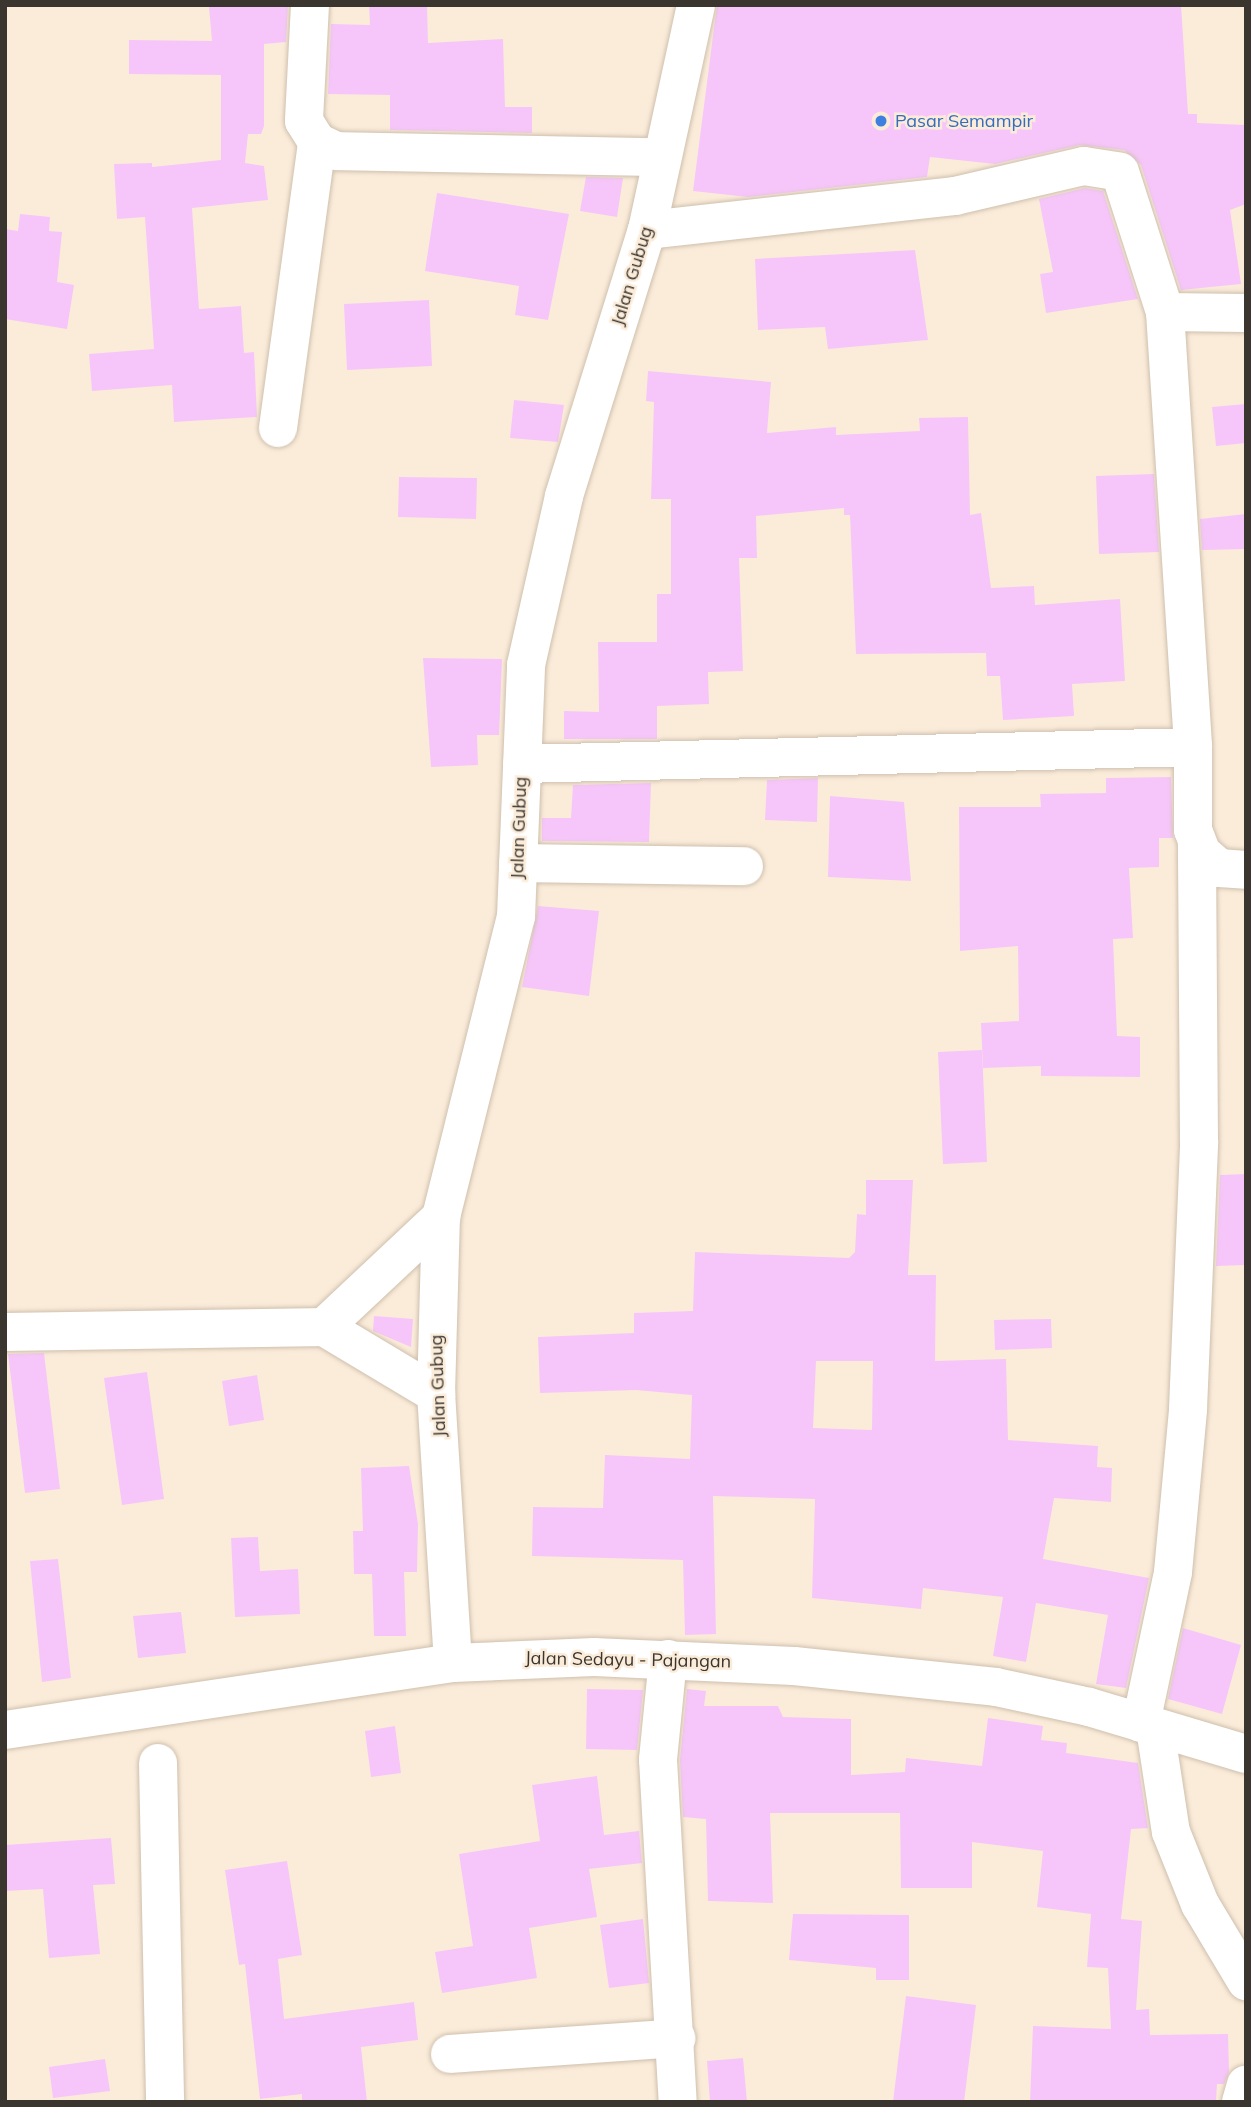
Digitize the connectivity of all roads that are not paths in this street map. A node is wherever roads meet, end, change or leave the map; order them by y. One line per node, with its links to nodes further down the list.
1 (310, 5): 3 (street)
2 (696, 5): 4 (street, Jalan Gubug)
3 (317, 142): 4 (street); 8 (street)
4 (662, 157): 5 (street, Jalan Gubug)
5 (647, 230): 6 (street); 10 (street, Jalan Gubug)
6 (1165, 312): 7 (street); 9 (street)
7 (1246, 313)
8 (278, 428)
9 (1193, 747): 10 (street); 11 (street)
10 (522, 764): 12 (street, Jalan Gubug)
11 (1197, 842): 14 (street); 21 (street)
12 (518, 863): 13 (street); 15 (street, Jalan Gubug)
13 (744, 866)
14 (1246, 870)
15 (441, 1217): 16 (street); 18 (street, Jalan Gubug)
16 (324, 1327): 17 (street); 18 (street)
17 (5, 1332)
18 (436, 1394): 20 (street, Jalan Gubug)
19 (668, 1659): 20 (street, Jalan Sedayu - Pajangan); 21 (street, Jalan Sedayu - Pajangan); 26 (street)
20 (453, 1663): 22 (street, Jalan Sedayu - Pajangan)
21 (1148, 1725): 23 (street, Jalan Sedayu - Pajangan); 25 (street)
22 (5, 1730)
23 (1246, 1754)
24 (158, 1763): 29 (street)
25 (1246, 1982)
26 (676, 2038): 27 (street); 30 (street)
27 (450, 2054)
28 (1246, 2085): 31 (street)
29 (165, 2102)
30 (678, 2102)
31 (1241, 2102)

